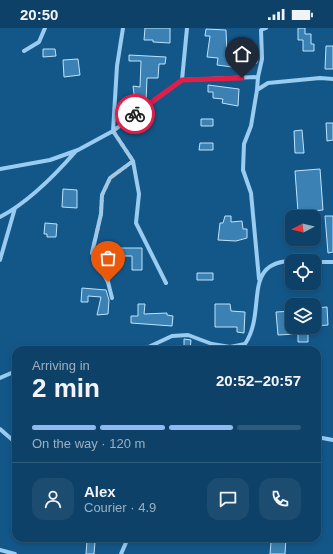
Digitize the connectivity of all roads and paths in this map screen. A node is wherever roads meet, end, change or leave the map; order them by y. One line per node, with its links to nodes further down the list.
1 (45, 28): 6 (street)
2 (123, 28): 11 (street)
3 (187, 28): 9 (street)
4 (266, 28): 5 (street)
5 (260, 29): 7 (street)
6 (24, 51)
7 (258, 77): 9 (street); 10 (street)
8 (333, 79): 10 (street)
9 (182, 80): 11 (street)
10 (257, 90): 21 (street)
11 (113, 131): 12 (street); 13 (street)
12 (78, 150): 14 (street); 15 (street)
13 (133, 161): 22 (street); 23 (street)
14 (0, 169)
15 (15, 208): 16 (street); 17 (street)
16 (0, 217)
17 (0, 260)
18 (285, 262): 21 (street)
19 (321, 262): 20 (street)
20 (333, 262)
21 (259, 279): 26 (street)
22 (166, 283)
23 (112, 298)
24 (151, 346): 25 (street)
25 (224, 346)
26 (235, 346)
27 (12, 373): 28 (street)
28 (0, 378)
29 (0, 429): 31 (street)
30 (321, 438): 32 (street)
31 (12, 440)
32 (333, 440)
33 (126, 542): 36 (street)
34 (0, 550): 35 (street)
35 (15, 554)
36 (121, 554)

